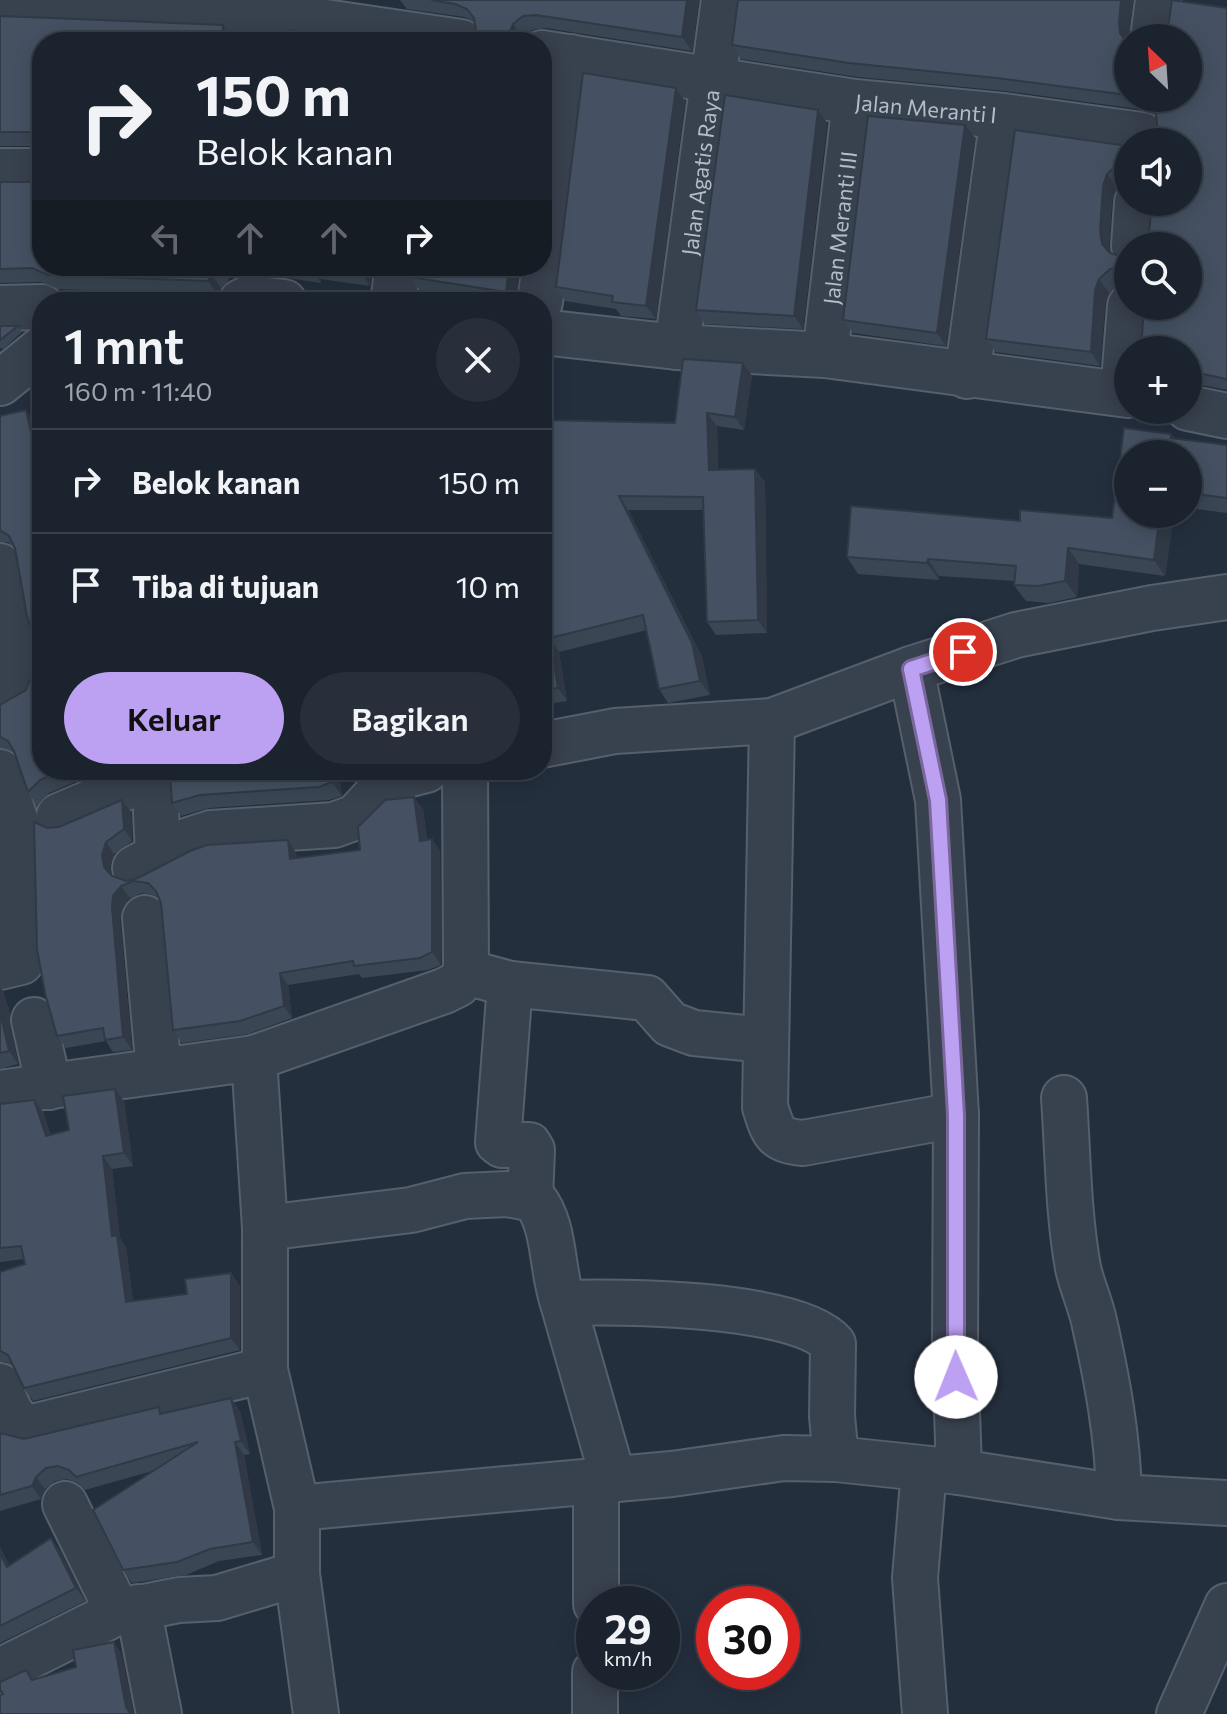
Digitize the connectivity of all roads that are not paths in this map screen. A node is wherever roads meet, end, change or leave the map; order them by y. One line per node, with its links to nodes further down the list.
1 (724, 0): 9 (street, Jalan Agatis Raya)
2 (1158, 0): 6 (street)
3 (0, 4): 4 (street)
4 (108, 4): 5 (street)
5 (283, 19): 7 (street)
6 (1155, 24)
7 (376, 32)
8 (556, 55): 9 (street, Jalan Meranti I); 12 (street)
9 (712, 78): 10 (street, Jalan Meranti I); 19 (street, Jalan Agatis Raya)
10 (855, 102): 11 (street, Jalan Meranti I); 20 (street, Jalan Meranti III)
11 (1003, 116): 13 (street, Jalan Meranti I); 22 (street)
12 (552, 117)
13 (1144, 125)
14 (0, 171): 15 (street)
15 (32, 171)
16 (32, 307): 17 (street)
17 (0, 308)
18 (552, 333): 19 (street)
19 (677, 347): 20 (street)
20 (825, 355): 22 (street)
21 (32, 357): 23 (street)
22 (967, 376): 24 (street)
23 (0, 383)
24 (1114, 394)
25 (1202, 411): 26 (street)
26 (1227, 416)
27 (0, 566): 30 (street)
28 (1227, 597): 29 (street)
29 (911, 669): 31 (street); 51 (street)
30 (0, 696)
31 (772, 721): 32 (street); 45 (street)
32 (552, 743)
33 (0, 772): 39 (street)
34 (137, 780): 38 (street)
35 (153, 780): 36 (street)
36 (395, 780)
37 (465, 780): 42 (street)
38 (59, 816)
39 (9, 825): 41 (street)
40 (145, 918): 47 (street)
41 (0, 967)
42 (466, 972): 43 (street); 46 (street)
43 (510, 984): 45 (street); 52 (street)
44 (34, 1020): 48 (street)
45 (766, 1040): 51 (street)
46 (254, 1058): 47 (street); 53 (street)
47 (159, 1071): 48 (street)
48 (49, 1087): 49 (street)
49 (0, 1093)
50 (1064, 1098): 60 (street)
51 (956, 1115): 58 (street)
52 (530, 1198): 53 (street); 54 (street)
53 (265, 1228): 55 (street)
54 (563, 1303): 57 (street); 59 (street)
55 (265, 1370): 56 (street); 63 (street)
56 (6, 1416)
57 (836, 1459): 58 (street); 59 (street)
58 (942, 1471): 60 (street); 73 (street)
59 (604, 1479): 63 (street); 65 (street)
60 (1119, 1497): 61 (street)
61 (1227, 1503)
62 (65, 1504): 67 (street)
63 (297, 1508): 64 (street)
64 (297, 1574): 67 (street); 71 (street)
65 (597, 1586)
66 (1227, 1606): 74 (street)
67 (128, 1609): 68 (street); 70 (street)
68 (0, 1671)
69 (595, 1690): 72 (street)
70 (159, 1714)
71 (316, 1714)
72 (595, 1714)
73 (925, 1714)
74 (1179, 1714)

